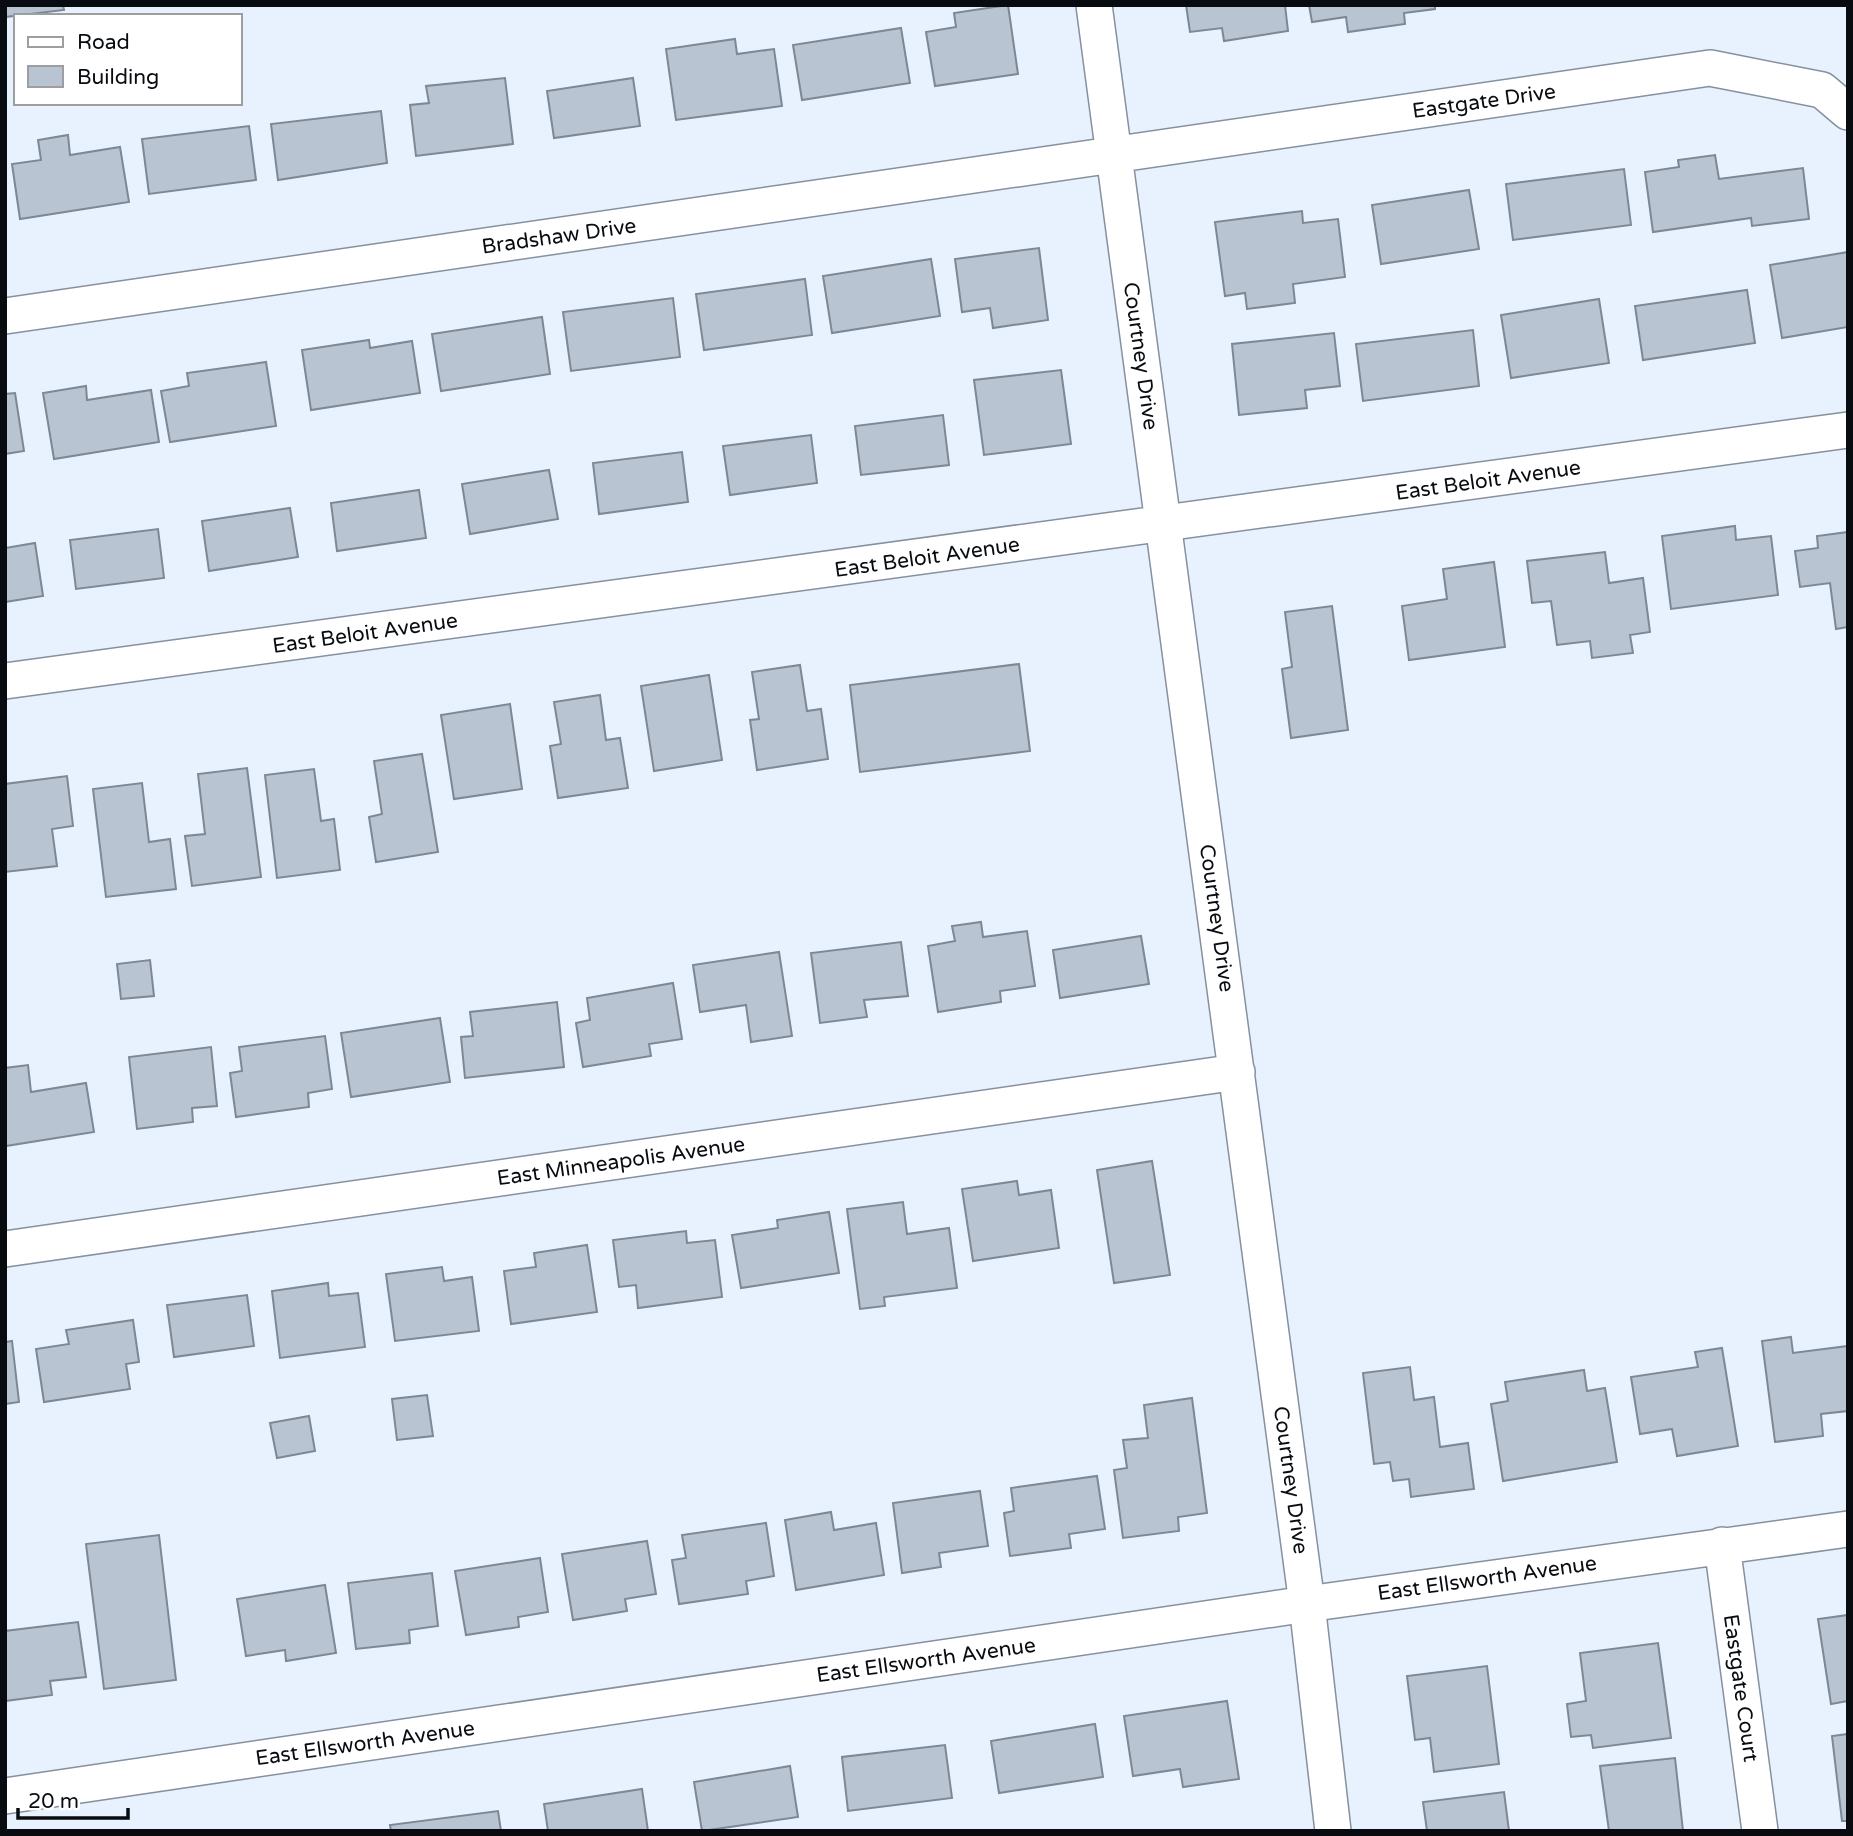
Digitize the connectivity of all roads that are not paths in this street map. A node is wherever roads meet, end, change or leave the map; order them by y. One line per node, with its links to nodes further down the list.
1 (1094, 5): 3 (street, Courtney Drive)
2 (1848, 112): 3 (street, Eastgate Drive)
3 (1112, 155): 4 (street, Bradshaw Drive); 6 (street, Courtney Drive)
4 (5, 316)
5 (1848, 430): 6 (street, East Beloit Avenue)
6 (1164, 525): 7 (street, East Beloit Avenue); 8 (street, Courtney Drive)
7 (5, 681)
8 (1237, 1072): 9 (street, East Minneapolis Avenue); 12 (street, Courtney Drive)
9 (5, 1249)
10 (1848, 1529): 11 (street, East Ellsworth Avenue)
11 (1722, 1545): 12 (street, East Ellsworth Avenue); 15 (street, Eastgate Court)
12 (1307, 1604): 13 (street, East Ellsworth Avenue); 14 (street, Courtney Drive)
13 (5, 1796)
14 (1333, 1831)
15 (1760, 1831)

